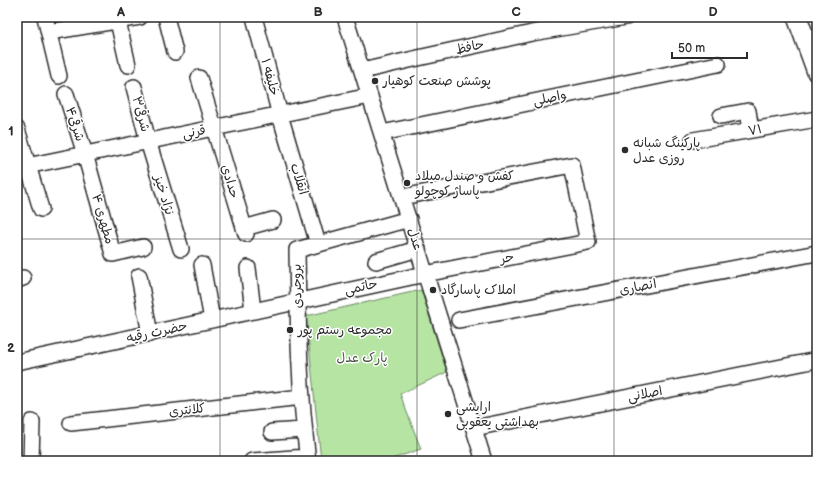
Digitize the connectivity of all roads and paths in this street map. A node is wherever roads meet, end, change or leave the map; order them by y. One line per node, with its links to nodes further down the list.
1 (45, 17): 9 (street)
2 (140, 17): 8 (street)
3 (166, 17): 10 (street)
4 (254, 17): 20 (street, خلیفه ۱)
5 (345, 17): 13 (street, عدل)
6 (626, 17): 13 (street, حافظ)
7 (797, 17): 14 (main road)
8 (117, 19): 9 (street); 12 (street)
9 (49, 32): 15 (street)
10 (175, 52)
11 (718, 64): 26 (street, واصلی)
12 (128, 65)
13 (362, 71): 19 (street, عدل)
14 (817, 72)
15 (59, 76)
16 (199, 78): 23 (street, حدادی)
17 (134, 87): 28 (street, ۳شرقی)
18 (66, 94): 29 (street, ۴شرقی)
19 (370, 96): 20 (street, قرنی); 26 (street, عدل)
20 (280, 114): 23 (street, قرنی); 35 (street, انقلاب)
21 (721, 116): 25 (street)
22 (817, 119): 25 (street, ۷۱)
23 (213, 128): 28 (street, قرنی); 34 (street, حدادی)
24 (17, 129): 30 (street)
25 (751, 130): 27 (street, ۷۱)
26 (382, 133): 31 (street, عدل)
27 (693, 140)
28 (148, 141): 29 (street, قرنی); 37 (street, نژاد خیز)
29 (85, 154): 30 (street, قرنی); 36 (street, مطهری ۴)
30 (22, 167): 32 (street)
31 (402, 197): 33 (street, عدل); 43 (street, حر)
32 (41, 209)
33 (408, 219): 35 (street, بروجردی); 38 (street, عدل)
34 (273, 220)
35 (318, 244): 45 (street, بروجردی)
36 (143, 247)
37 (181, 249)
38 (418, 249): 40 (street); 43 (street, عدل)
39 (817, 253): 48 (street, انصاری)
40 (376, 261)
41 (202, 265): 47 (street)
42 (248, 268): 46 (street)
43 (426, 274): 45 (street, حاتمی); 55 (street, عدل)
44 (138, 276): 49 (street)
45 (298, 301): 46 (street, حضرت رقیه); 52 (street, بروجردی)
46 (253, 311): 47 (street, حضرت رقیه)
47 (212, 320): 49 (street, حضرت رقیه)
48 (459, 320)
49 (150, 334): 51 (street, حضرت رقیه)
50 (817, 360): 55 (street, اصلانی)
51 (17, 362)
52 (302, 398): 54 (street, کلانتری); 56 (street, بروجردی)
53 (32, 422): 59 (street)
54 (71, 423)
55 (474, 428): 61 (street, عدل)
56 (304, 430): 57 (street); 58 (street, بروجردی)
57 (272, 432)
58 (308, 459): 60 (street)
59 (31, 461)
60 (252, 461)
61 (484, 461)

